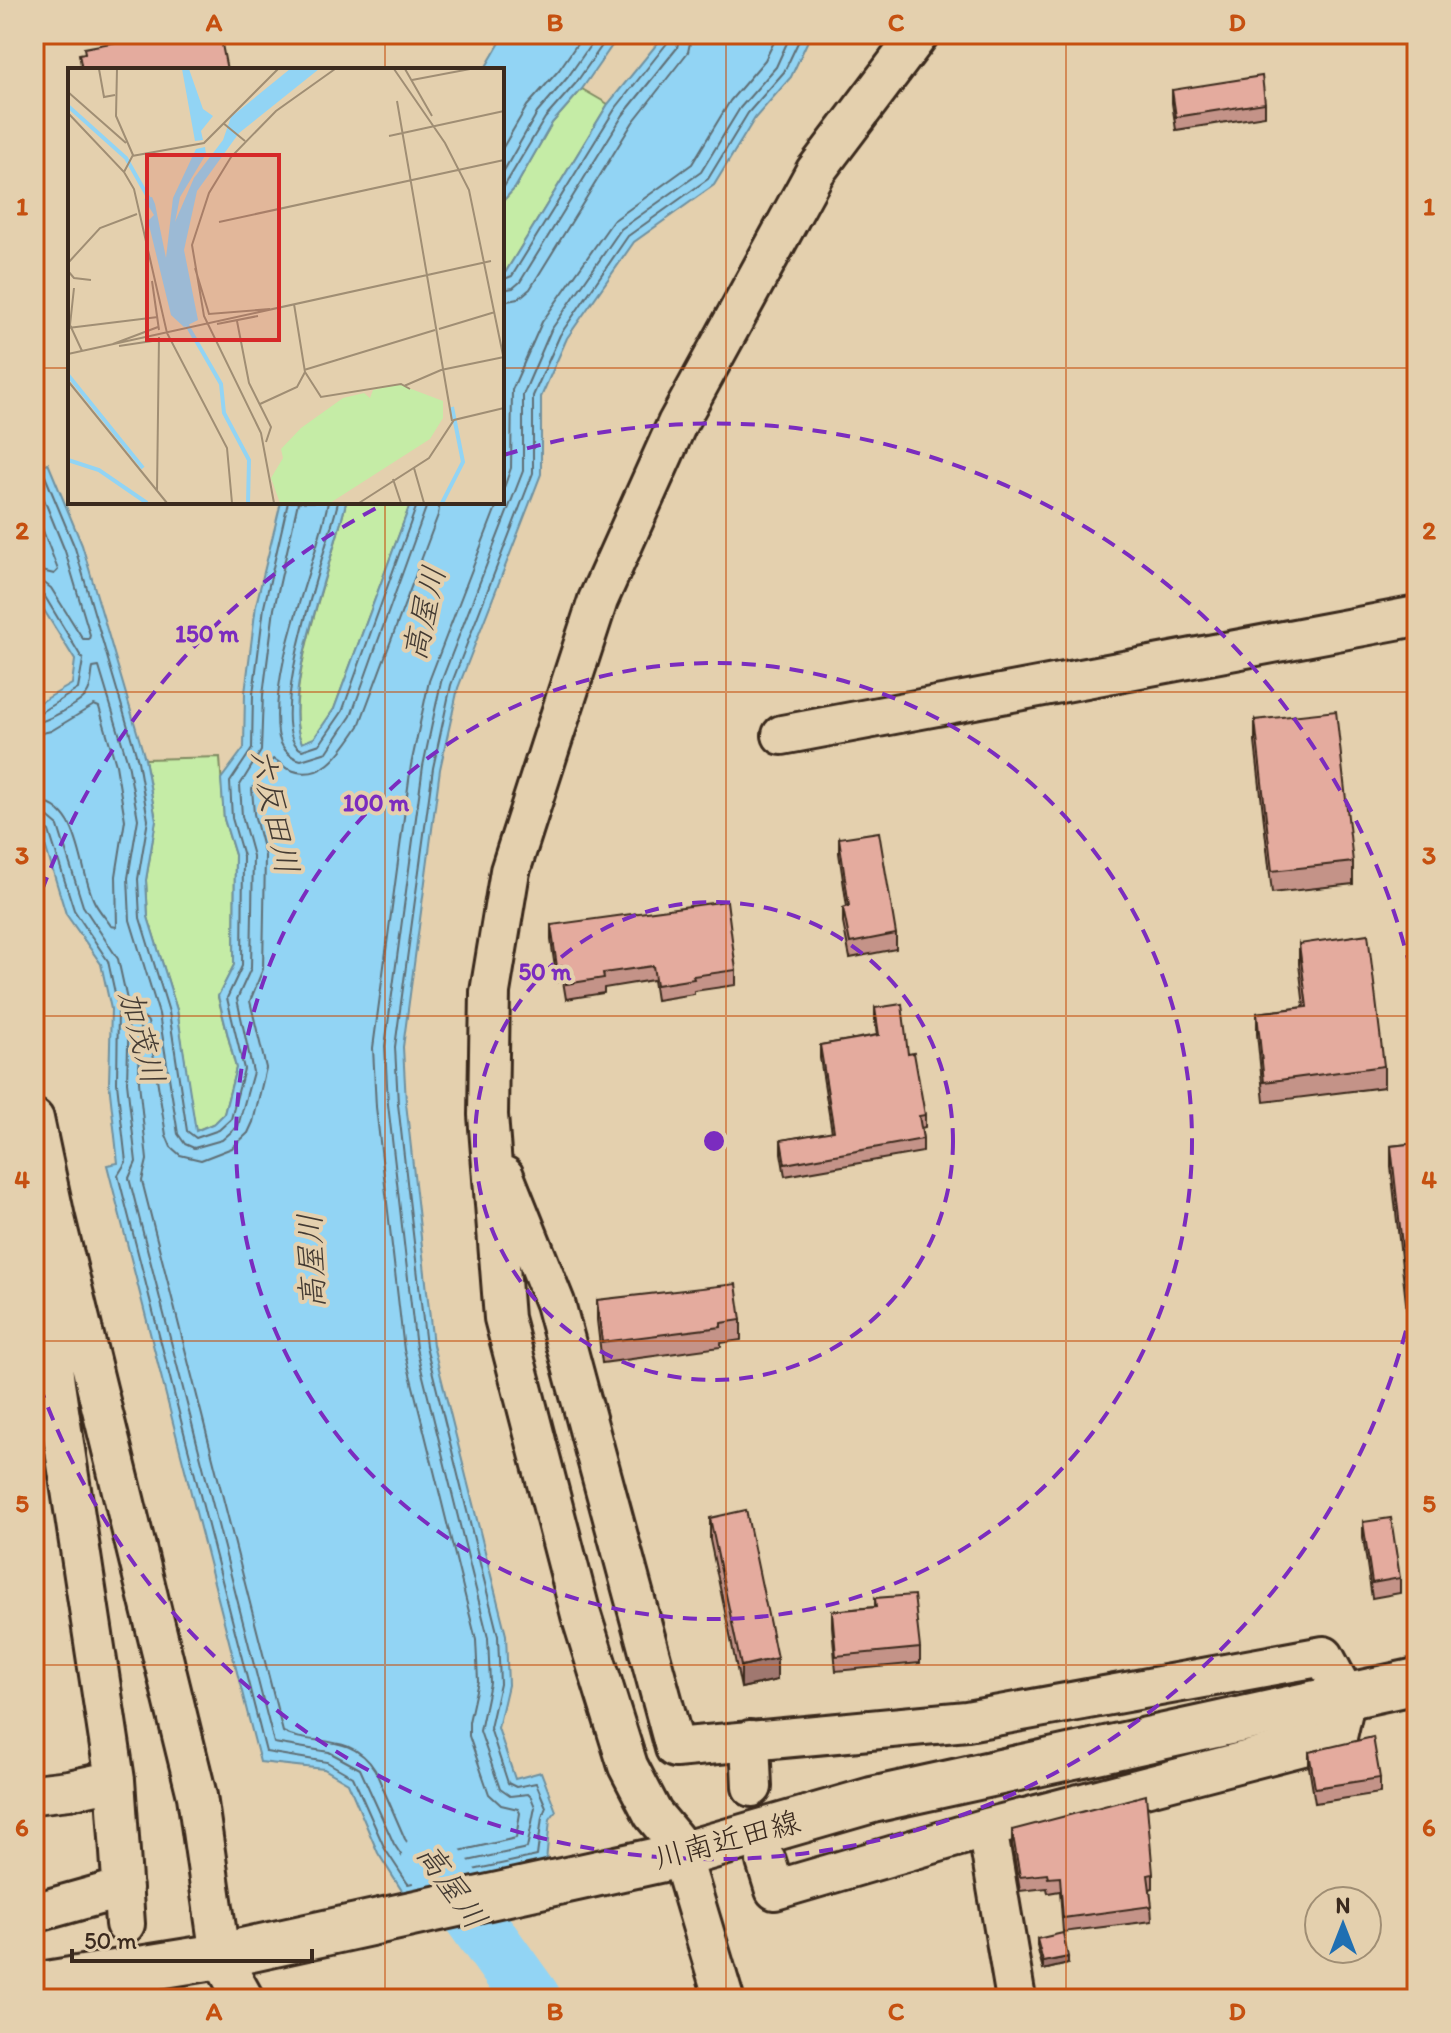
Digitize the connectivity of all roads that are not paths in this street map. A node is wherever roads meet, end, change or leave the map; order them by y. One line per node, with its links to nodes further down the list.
1 (919, 34): 4 (street)
2 (1417, 616): 3 (street)
3 (782, 735)
4 (488, 1115): 9 (street); 14 (street)
5 (34, 1119): 6 (street)
6 (55, 1218): 10 (street); 17 (street)
7 (1417, 1681): 8 (main road, 川南近田線)
8 (1346, 1697): 9 (street); 13 (street); 14 (main road, 川南近田線)
9 (750, 1740): 11 (street)
10 (115, 1780): 12 (street); 16 (street)
11 (752, 1787)
12 (34, 1794)
13 (987, 1828): 15 (street); 21 (street)
14 (663, 1859): 17 (main road, 川南近田線); 20 (street)
15 (766, 1861)
16 (34, 1913)
17 (239, 1952): 18 (main road, 川南近田線); 19 (street)
18 (34, 1986)
19 (244, 1999)
20 (724, 1999)
21 (1016, 1999)

